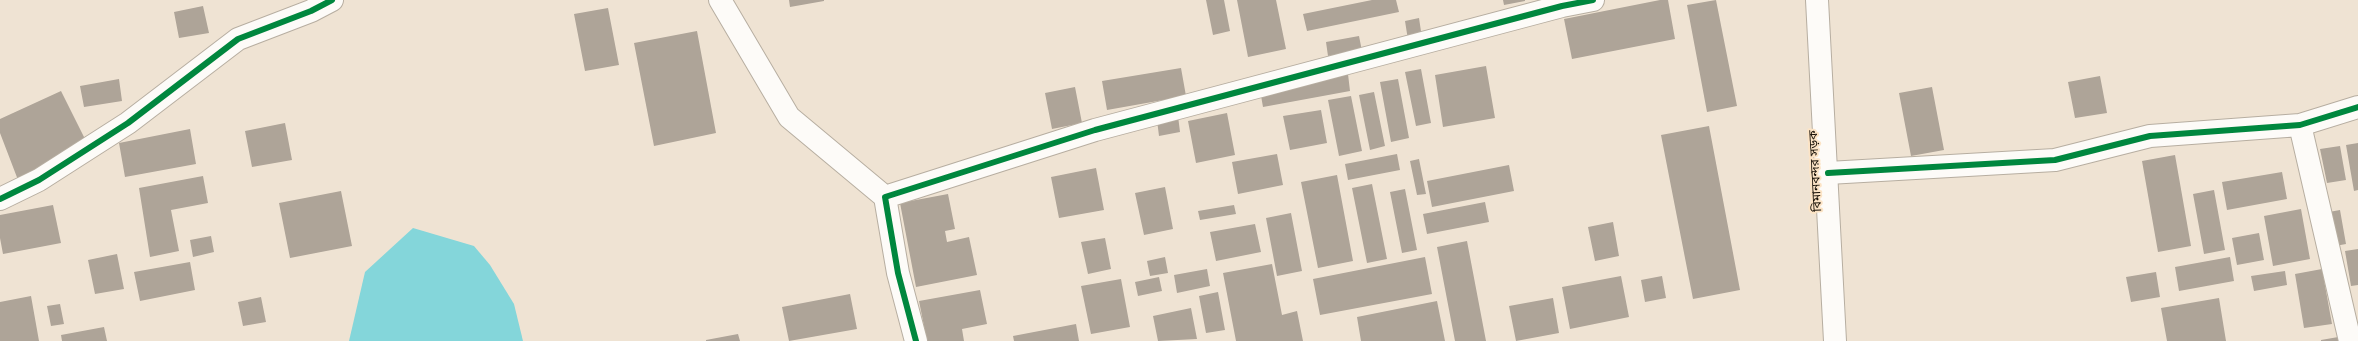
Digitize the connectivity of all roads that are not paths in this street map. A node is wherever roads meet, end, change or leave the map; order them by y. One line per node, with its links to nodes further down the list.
1 (332, 0): 9 (street)
2 (720, 0): 8 (street)
3 (1593, 0): 8 (street)
4 (1817, 0): 7 (street, বিমানবন্দর সড়ক)
5 (2358, 107): 6 (street)
6 (2300, 126): 7 (street); 12 (street)
7 (1828, 173): 11 (street, বিমানবন্দর সড়ক)
8 (885, 197): 10 (street)
9 (0, 199)
10 (916, 341)
11 (1836, 341)
12 (2350, 341)

